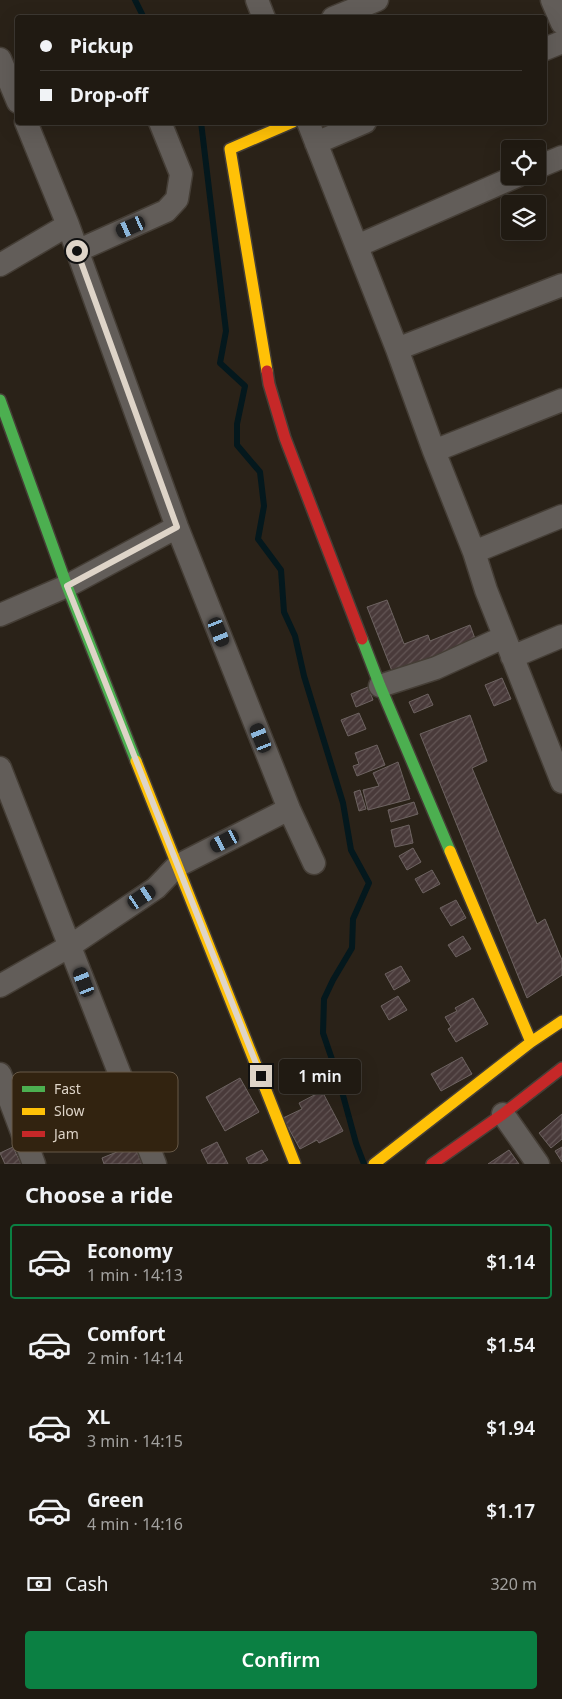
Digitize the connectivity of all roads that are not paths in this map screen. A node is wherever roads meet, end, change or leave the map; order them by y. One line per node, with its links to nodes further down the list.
1 (257, 0): 4 (street)
2 (377, 0): 5 (street)
3 (552, 0): 6 (street)
4 (263, 15)
5 (340, 15)
6 (562, 23)
7 (562, 42): 8 (street)
8 (547, 48)
9 (0, 59): 10 (street)
10 (15, 95)
11 (27, 125): 19 (street)
12 (161, 125): 21 (street)
13 (286, 125): 35 (street)
14 (351, 125): 15 (street)
15 (312, 133): 20 (street)
16 (562, 157): 17 (street)
17 (546, 164)
18 (501, 183): 20 (street)
19 (68, 226): 21 (street); 22 (street)
20 (357, 246): 24 (street)
21 (77, 251): 29 (street)
22 (0, 265)
23 (562, 285): 24 (street)
24 (397, 349): 27 (street)
25 (0, 400): 31 (street)
26 (562, 400): 27 (street)
27 (434, 451): 30 (street)
28 (562, 516): 30 (street)
29 (177, 527): 31 (street); 39 (street)
30 (474, 552): 34 (street)
31 (67, 586): 32 (street); 41 (street)
32 (0, 615)
33 (562, 636): 34 (street)
34 (508, 647): 35 (street); 36 (street)
35 (380, 686): 45 (street)
36 (558, 757): 38 (street)
37 (0, 768): 42 (street)
38 (562, 782)
39 (289, 808): 40 (street); 41 (street)
40 (314, 863)
41 (178, 866): 42 (street); 56 (street)
42 (70, 946): 43 (street); 47 (street)
43 (0, 986)
44 (562, 1021): 45 (street)
45 (532, 1042): 53 (street)
46 (562, 1068): 49 (street)
47 (119, 1072)
48 (0, 1074): 50 (street)
49 (503, 1114): 57 (street); 58 (street)
50 (9, 1124)
51 (26, 1152): 54 (street)
52 (150, 1152): 55 (street)
53 (375, 1163)
54 (34, 1164)
55 (155, 1164)
56 (295, 1164)
57 (432, 1164)
58 (538, 1164)

